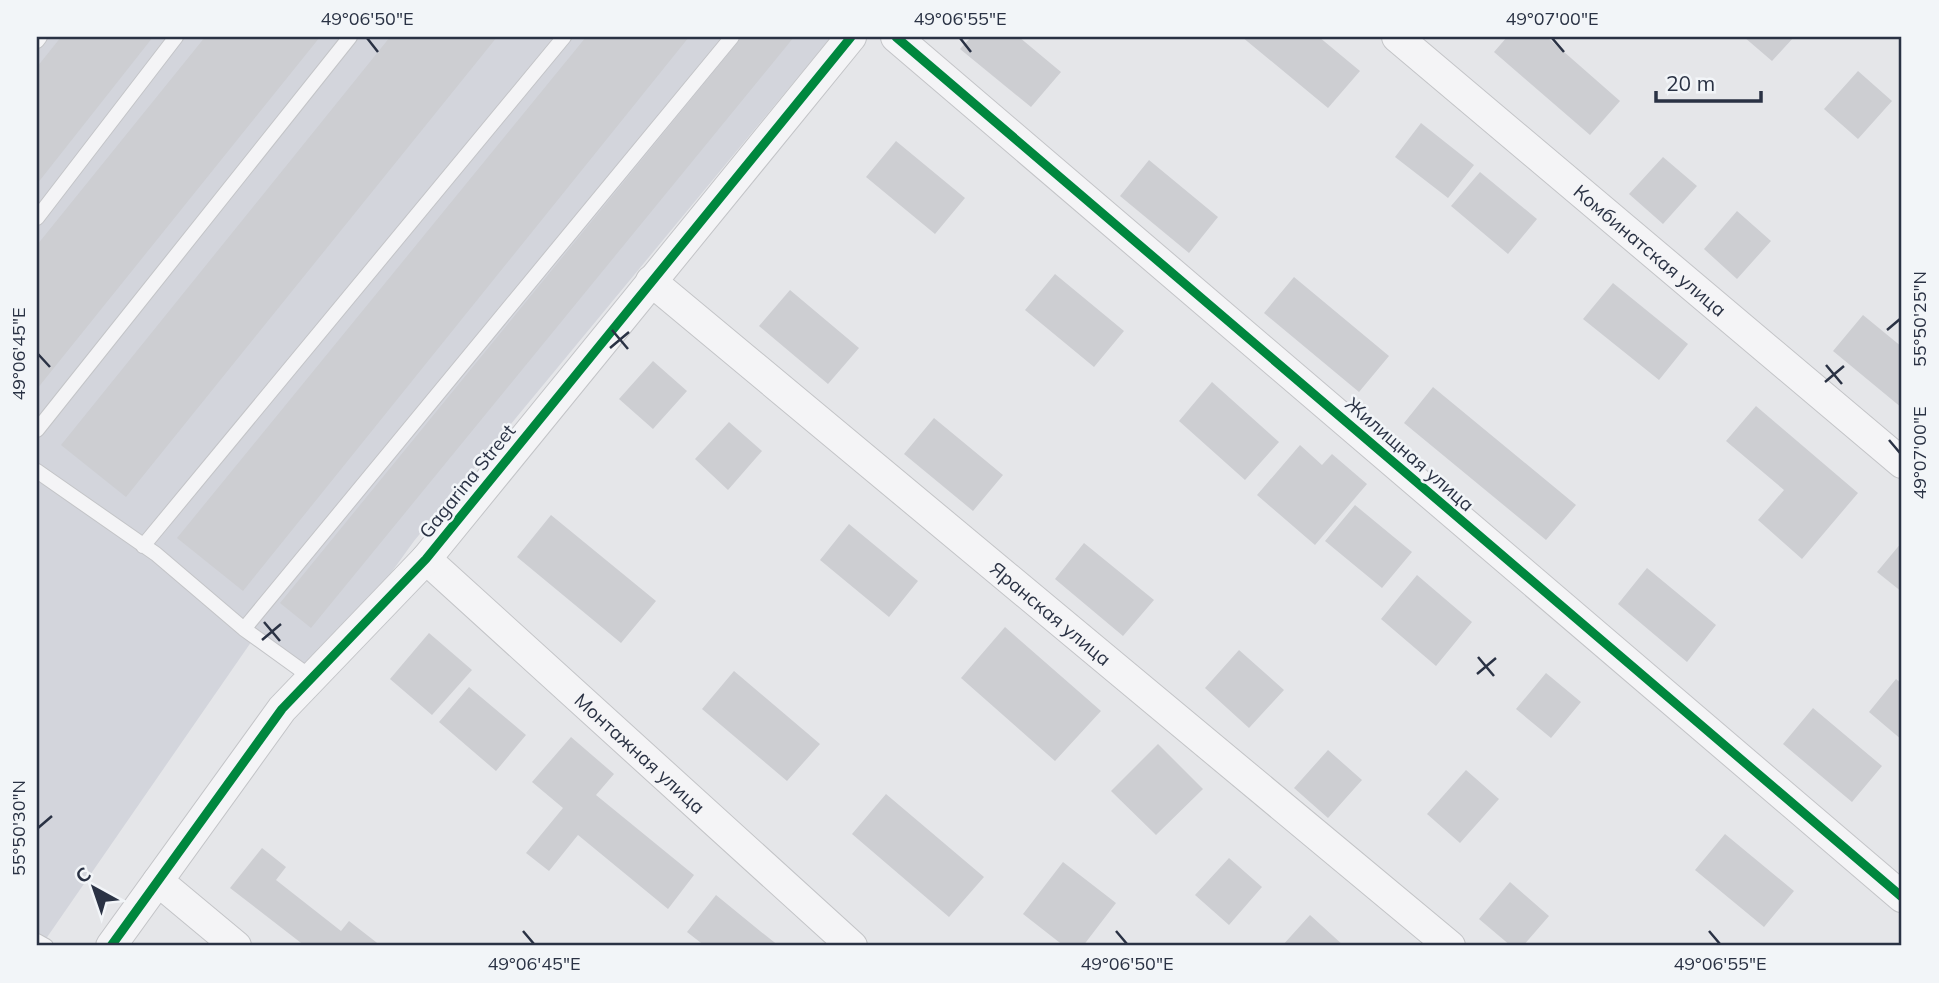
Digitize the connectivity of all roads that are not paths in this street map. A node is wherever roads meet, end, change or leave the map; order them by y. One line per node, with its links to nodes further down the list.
1 (176, 37): 8 (lane)
2 (350, 37): 10 (lane)
3 (564, 37): 13 (lane)
4 (732, 37): 15 (lane)
5 (851, 37): 9 (street, Gagarina Street)
6 (896, 37): 18 (street, Жилищная улица)
7 (1397, 37): 11 (street, Комбинатская улица)
8 (37, 218)
9 (651, 281): 14 (street, Gagarina Street); 24 (street, Яранская улица)
10 (37, 430)
11 (1902, 463)
12 (37, 471): 13 (lane)
13 (143, 546): 15 (lane)
14 (426, 559): 16 (street, Gagarina Street); 23 (street, Монтажная улица)
15 (244, 629): 16 (lane)
16 (312, 678): 17 (street, Gagarina Street)
17 (158, 881): 21 (street, Gagarina Street); 22 (street)
18 (1902, 897)
19 (37, 941): 20 (lane)
20 (46, 946)
21 (111, 946)
22 (236, 946)
23 (852, 946)
24 (1450, 946)

